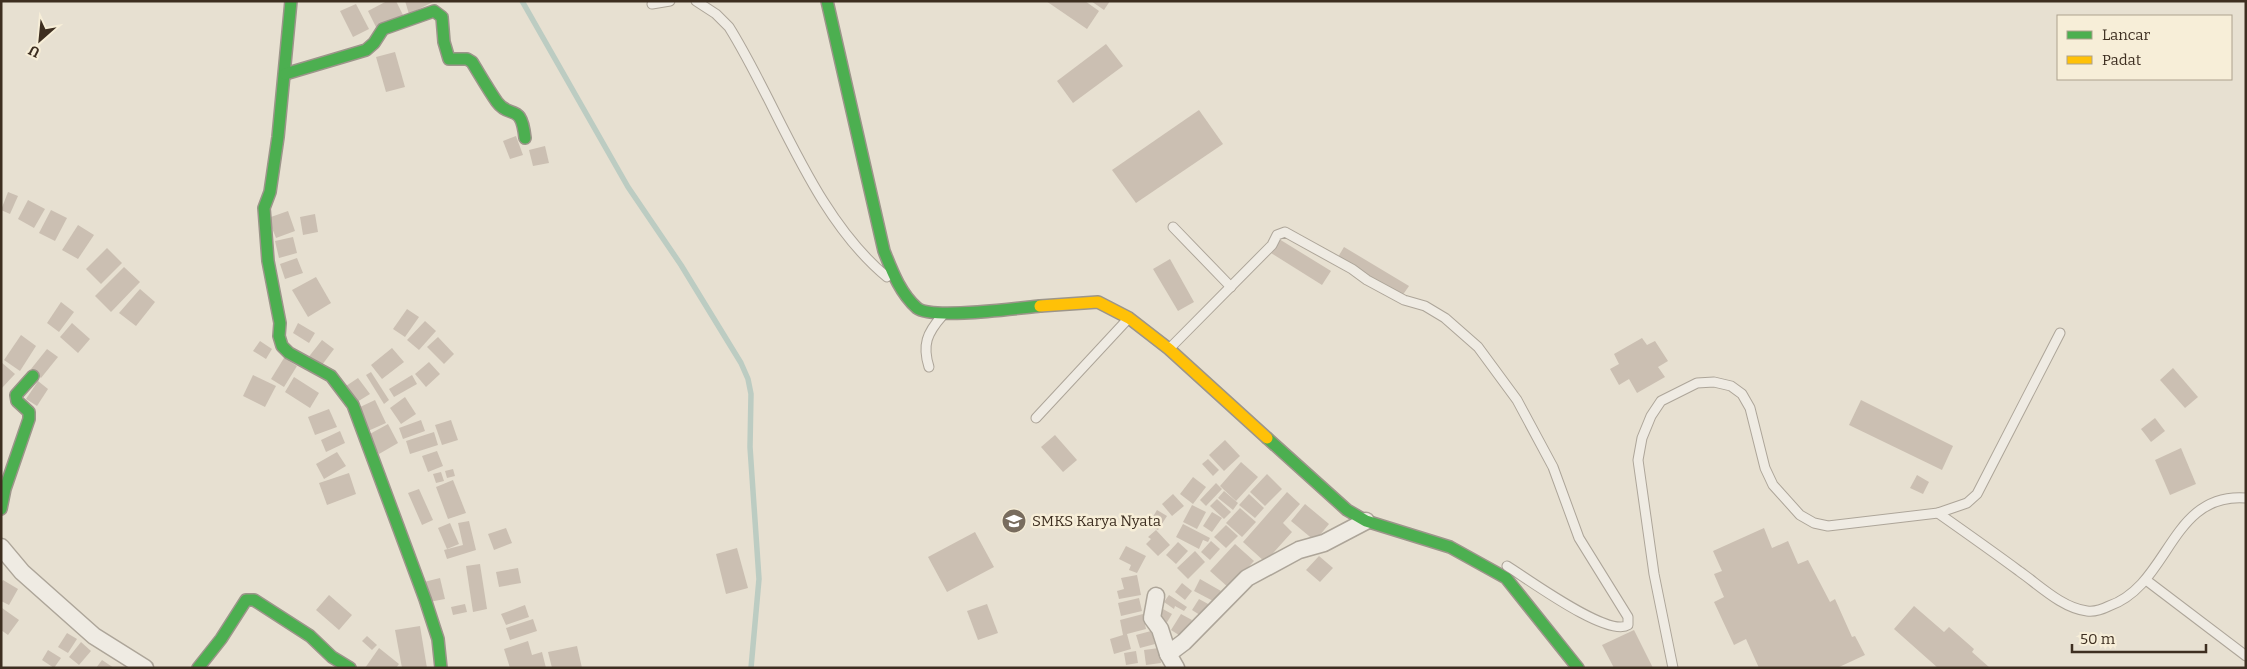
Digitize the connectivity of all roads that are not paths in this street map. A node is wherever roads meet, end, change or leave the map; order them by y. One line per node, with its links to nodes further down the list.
1 (291, 1): 6 (street)
2 (670, 1): 5 (lane)
3 (696, 1): 9 (lane)
4 (827, 1): 9 (street)
5 (652, 4)
6 (285, 74): 7 (street); 33 (street)
7 (525, 138)
8 (1173, 227): 10 (lane)
9 (899, 286): 11 (street)
10 (1230, 287): 14 (lane); 25 (lane)
11 (943, 314): 12 (street); 15 (lane)
12 (1129, 318): 14 (street); 17 (lane)
13 (2060, 333): 20 (lane)
14 (1169, 349): 21 (street)
15 (929, 367)
16 (33, 376): 19 (street)
17 (1036, 418)
18 (2246, 498): 26 (lane)
19 (1, 509)
20 (1938, 513): 26 (lane); 35 (lane)
21 (1366, 521): 23 (street); 29 (street)
22 (1, 547): 30 (street)
23 (1450, 547): 24 (lane); 34 (street)
24 (1476, 550)
25 (1498, 561)
26 (2146, 580): 28 (lane)
27 (1156, 596): 29 (street)
28 (2246, 656)
29 (1172, 661)
30 (144, 668)
31 (198, 668): 32 (street)
32 (350, 668)
33 (442, 668)
34 (1578, 668)
35 (1673, 668)

